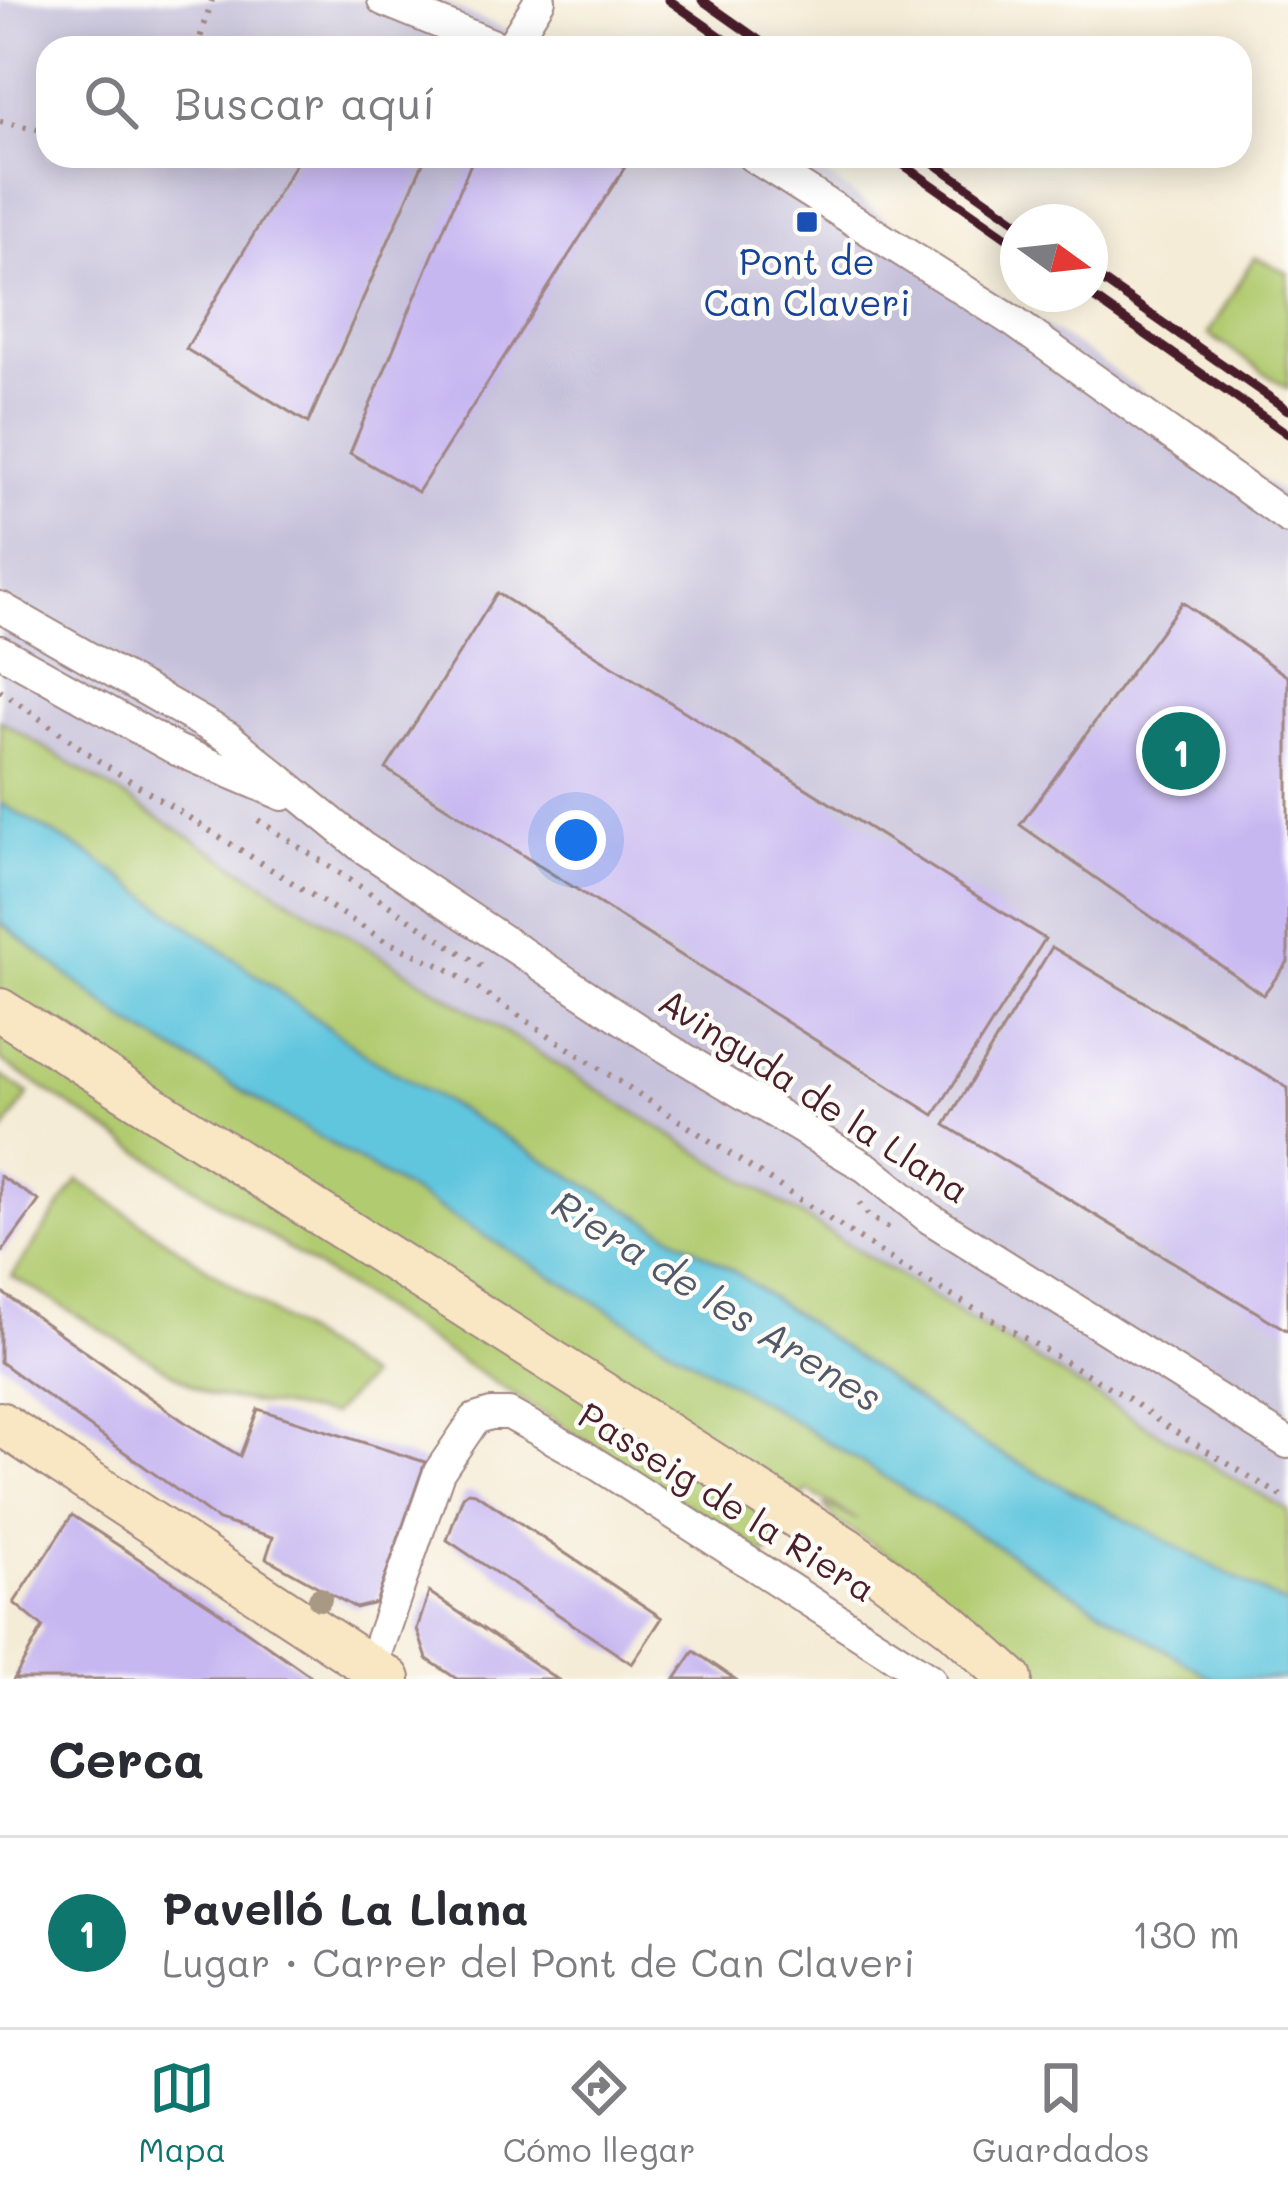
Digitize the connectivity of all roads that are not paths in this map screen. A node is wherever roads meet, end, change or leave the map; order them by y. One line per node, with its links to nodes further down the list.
1 (383, 0): 3 (street)
2 (541, 0): 4 (street)
3 (475, 36)
4 (515, 36)
5 (771, 168): 6 (street)
6 (1288, 518)
7 (0, 607): 9 (street, Avinguda de la Llana)
8 (0, 651): 9 (street, Avinguda de la Llana)
9 (306, 804): 12 (street, Avinguda de la Llana)
10 (0, 1010): 15 (main road)
11 (0, 1423): 13 (main road)
12 (1288, 1443)
13 (376, 1675): 14 (street, Passeig de la Riera)
14 (930, 1679)
15 (1011, 1679)

